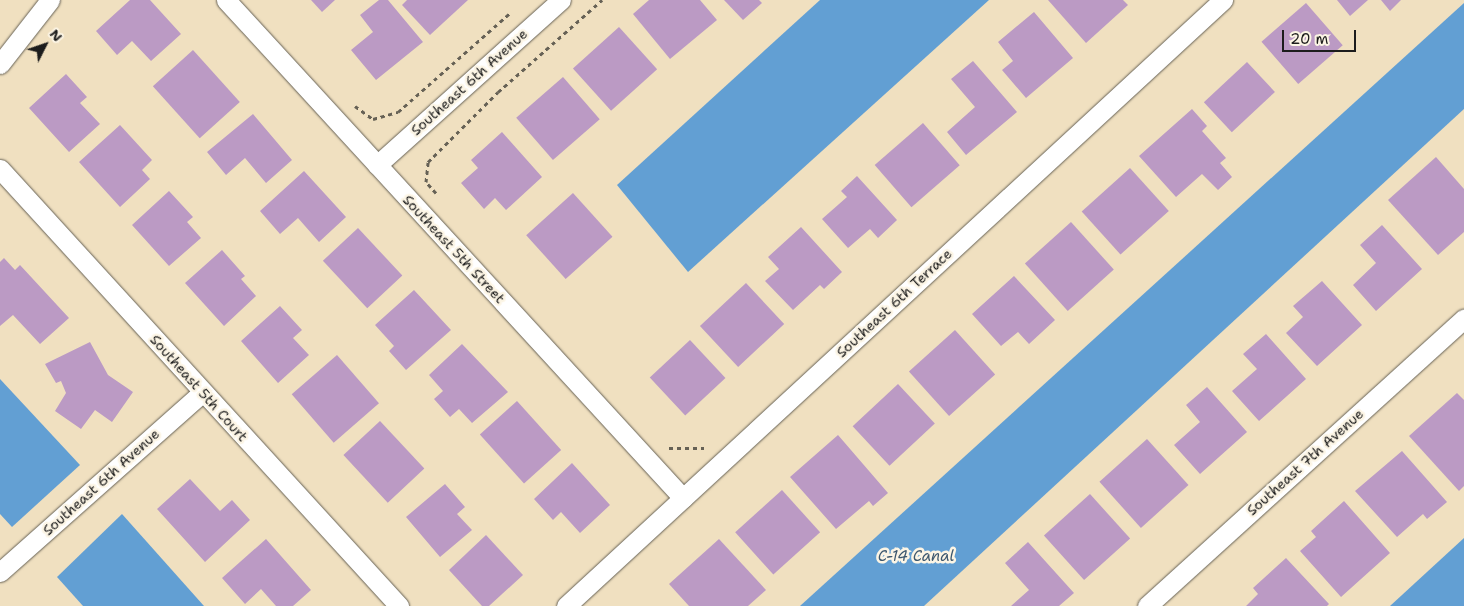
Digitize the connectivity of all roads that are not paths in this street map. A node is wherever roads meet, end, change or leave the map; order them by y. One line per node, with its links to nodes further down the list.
1 (50, 0): 5 (street)
2 (226, 0): 6 (street, Southeast 5th Street)
3 (561, 0): 6 (street, Southeast 6th Avenue)
4 (1223, 0): 10 (street, Southeast 6th Terrace)
5 (0, 64)
6 (377, 165): 10 (street, Southeast 5th Street)
7 (0, 169): 9 (street, Southeast 5th Court)
8 (1464, 318): 14 (street, Southeast 7th Avenue)
9 (203, 392): 11 (street, Southeast 6th Avenue); 12 (street, Southeast 5th Court)
10 (683, 498): 13 (street, Southeast 6th Terrace)
11 (0, 572)
12 (399, 606)
13 (566, 606)
14 (1147, 606)

